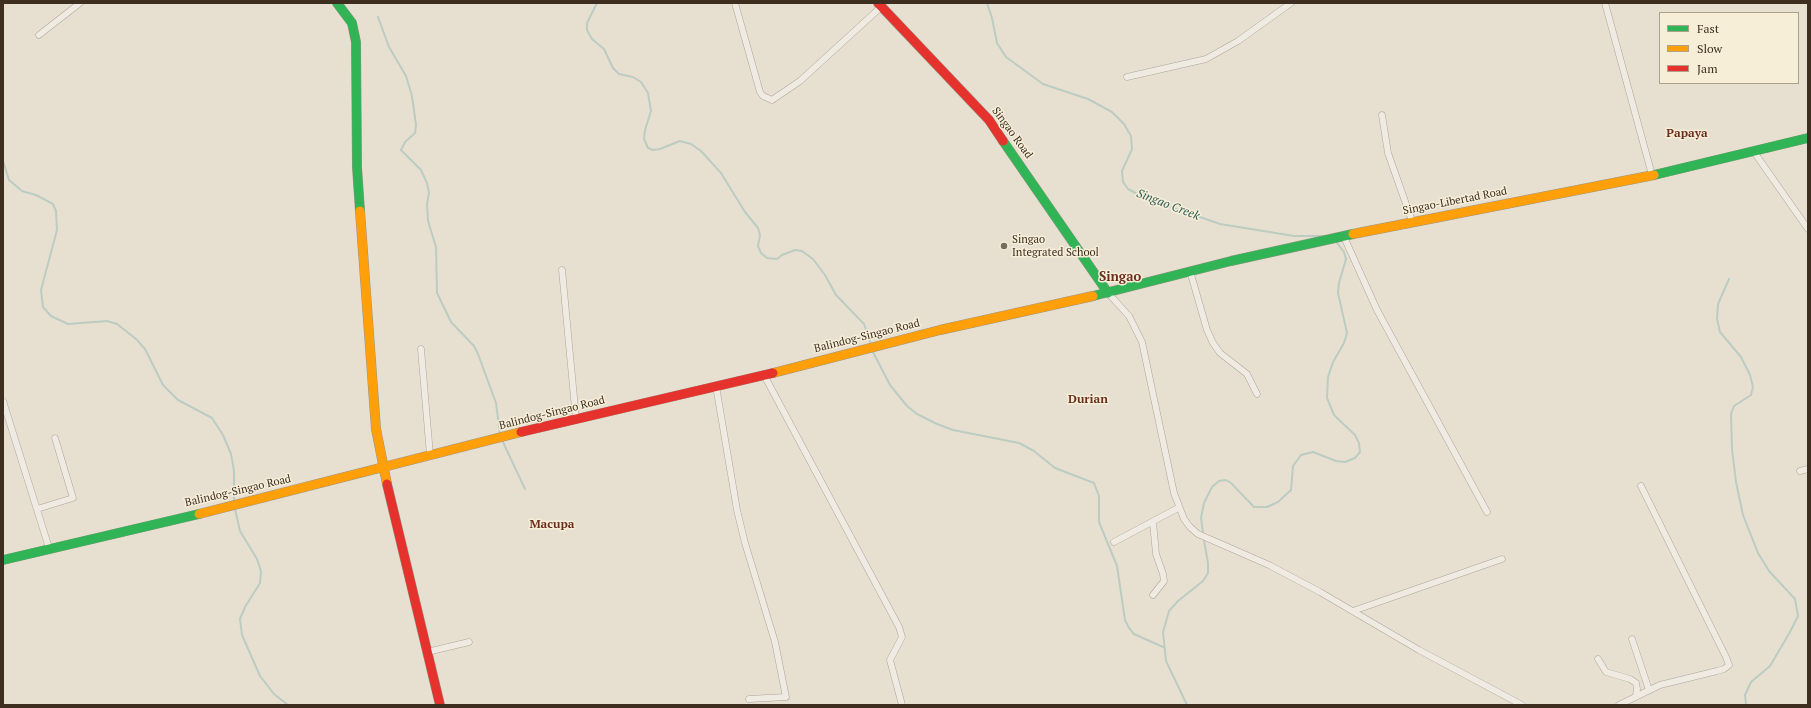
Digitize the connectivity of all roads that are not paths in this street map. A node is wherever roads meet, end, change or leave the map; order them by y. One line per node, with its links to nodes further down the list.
1 (80, 3): 7 (street)
2 (337, 3): 27 (street)
3 (735, 3): 6 (street)
4 (1291, 3): 8 (street)
5 (1605, 3): 12 (street)
6 (879, 5): 18 (street, Singao Road)
7 (39, 35)
8 (1127, 77)
9 (1382, 115): 13 (street)
10 (1808, 138): 11 (street, Singao-Libertad Road)
11 (1754, 152): 12 (street, Singao-Libertad Road); 14 (street)
12 (1652, 175): 13 (street, Singao-Libertad Road)
13 (1412, 221): 15 (street, Singao-Libertad Road)
14 (1808, 229)
15 (1344, 237): 17 (street, Singao-Libertad Road); 33 (street)
16 (562, 270): 24 (street)
17 (1190, 271): 18 (street, Singao-Libertad Road); 22 (street)
18 (1108, 293): 20 (street, Balindog-Singao Road); 31 (street)
19 (421, 349): 26 (street)
20 (764, 375): 21 (street, Balindog-Singao Road); 49 (street)
21 (716, 386): 24 (street, Balindog-Singao Road); 47 (street)
22 (1257, 394)
23 (3, 401): 32 (street)
24 (576, 419): 26 (street, Balindog-Singao Road)
25 (56, 438): 32 (street)
26 (430, 455): 27 (street, Balindog-Singao Road)
27 (383, 467): 36 (street, Balindog-Singao Road); 43 (street)
28 (1808, 469): 29 (street)
29 (1800, 471)
30 (1641, 486): 45 (street)
31 (1178, 508): 34 (street); 40 (street)
32 (37, 509): 36 (street)
33 (1487, 512)
34 (1153, 522): 35 (street); 39 (street)
35 (1114, 542)
36 (49, 548): 38 (street, Balindog-Singao Road)
37 (1502, 559): 40 (street)
38 (3, 560)
39 (1153, 595)
40 (1353, 611): 50 (street)
41 (1632, 639): 45 (street)
42 (469, 642): 43 (street)
43 (427, 652): 48 (street)
44 (1598, 658): 46 (street)
45 (1649, 690): 46 (street)
46 (1636, 696): 51 (street)
47 (749, 699)
48 (440, 705)
49 (902, 705)
50 (1522, 705)
51 (1619, 705)

